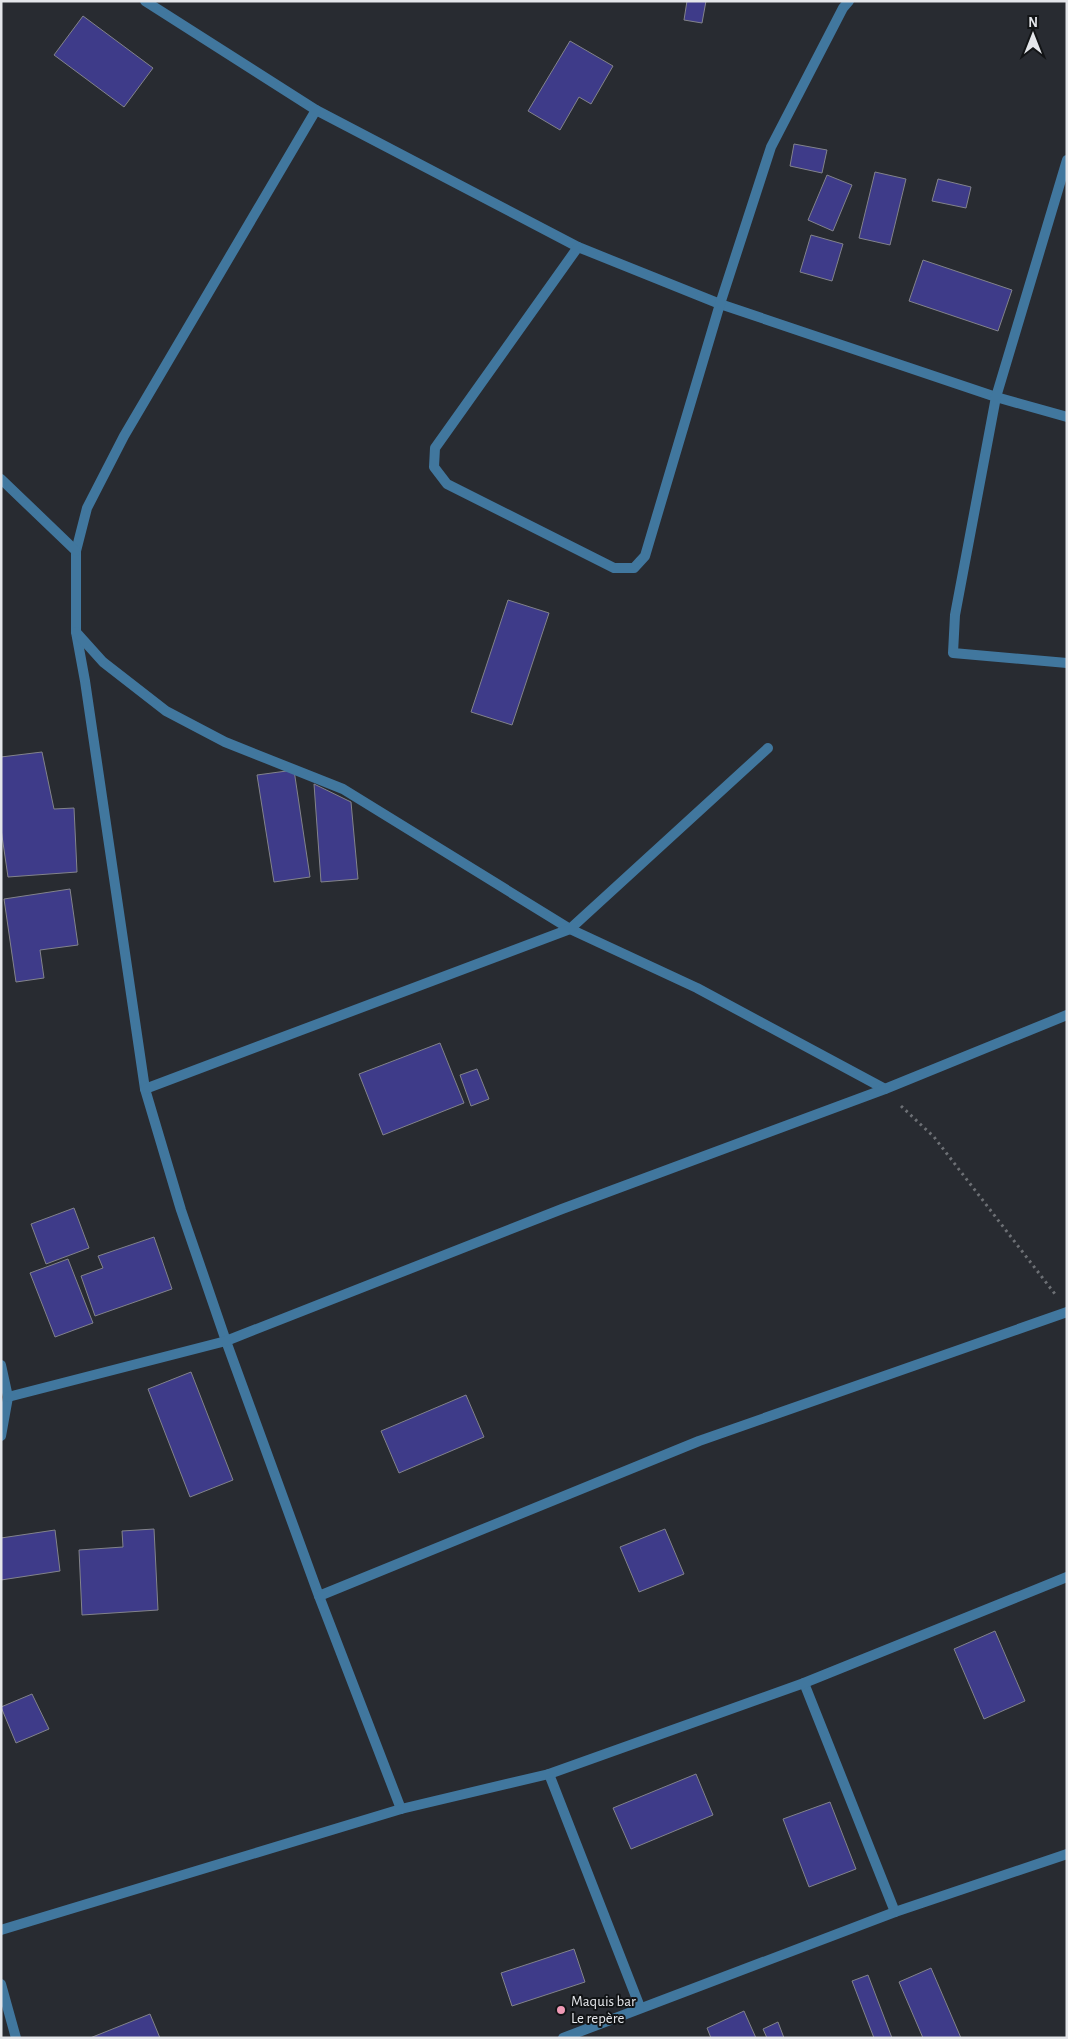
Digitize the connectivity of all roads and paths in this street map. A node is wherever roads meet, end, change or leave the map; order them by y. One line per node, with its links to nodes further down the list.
1 (145, 1): 3 (street)
2 (849, 1): 6 (street)
3 (316, 110): 5 (street); 10 (street)
4 (1067, 160): 7 (street)
5 (578, 247): 6 (street); 6 (street)
6 (720, 304): 7 (street)
7 (996, 397): 8 (street); 12 (street)
8 (1067, 416)
9 (1, 479): 10 (street)
10 (76, 551): 11 (street)
11 (76, 632): 14 (street); 16 (street)
12 (1067, 663)
13 (768, 748): 14 (street)
14 (570, 929): 16 (street); 17 (street)
15 (1067, 1015): 17 (street)
16 (145, 1089): 20 (street)
17 (885, 1089): 18 (path); 20 (street)
18 (1061, 1302)
19 (1067, 1312): 25 (street)
20 (226, 1341): 22 (street); 25 (street)
21 (1, 1365): 22 (street)
22 (8, 1398): 23 (street)
23 (1, 1436)
24 (1067, 1577): 26 (street)
25 (319, 1596): 28 (street)
26 (804, 1683): 27 (street); 30 (street)
27 (549, 1774): 28 (street); 33 (street)
28 (401, 1809): 31 (street)
29 (1067, 1854): 30 (street)
30 (895, 1912): 33 (street)
31 (1, 1930)
32 (1, 1984): 34 (street)
33 (640, 2007): 35 (street)
34 (16, 2038)
35 (563, 2038)

